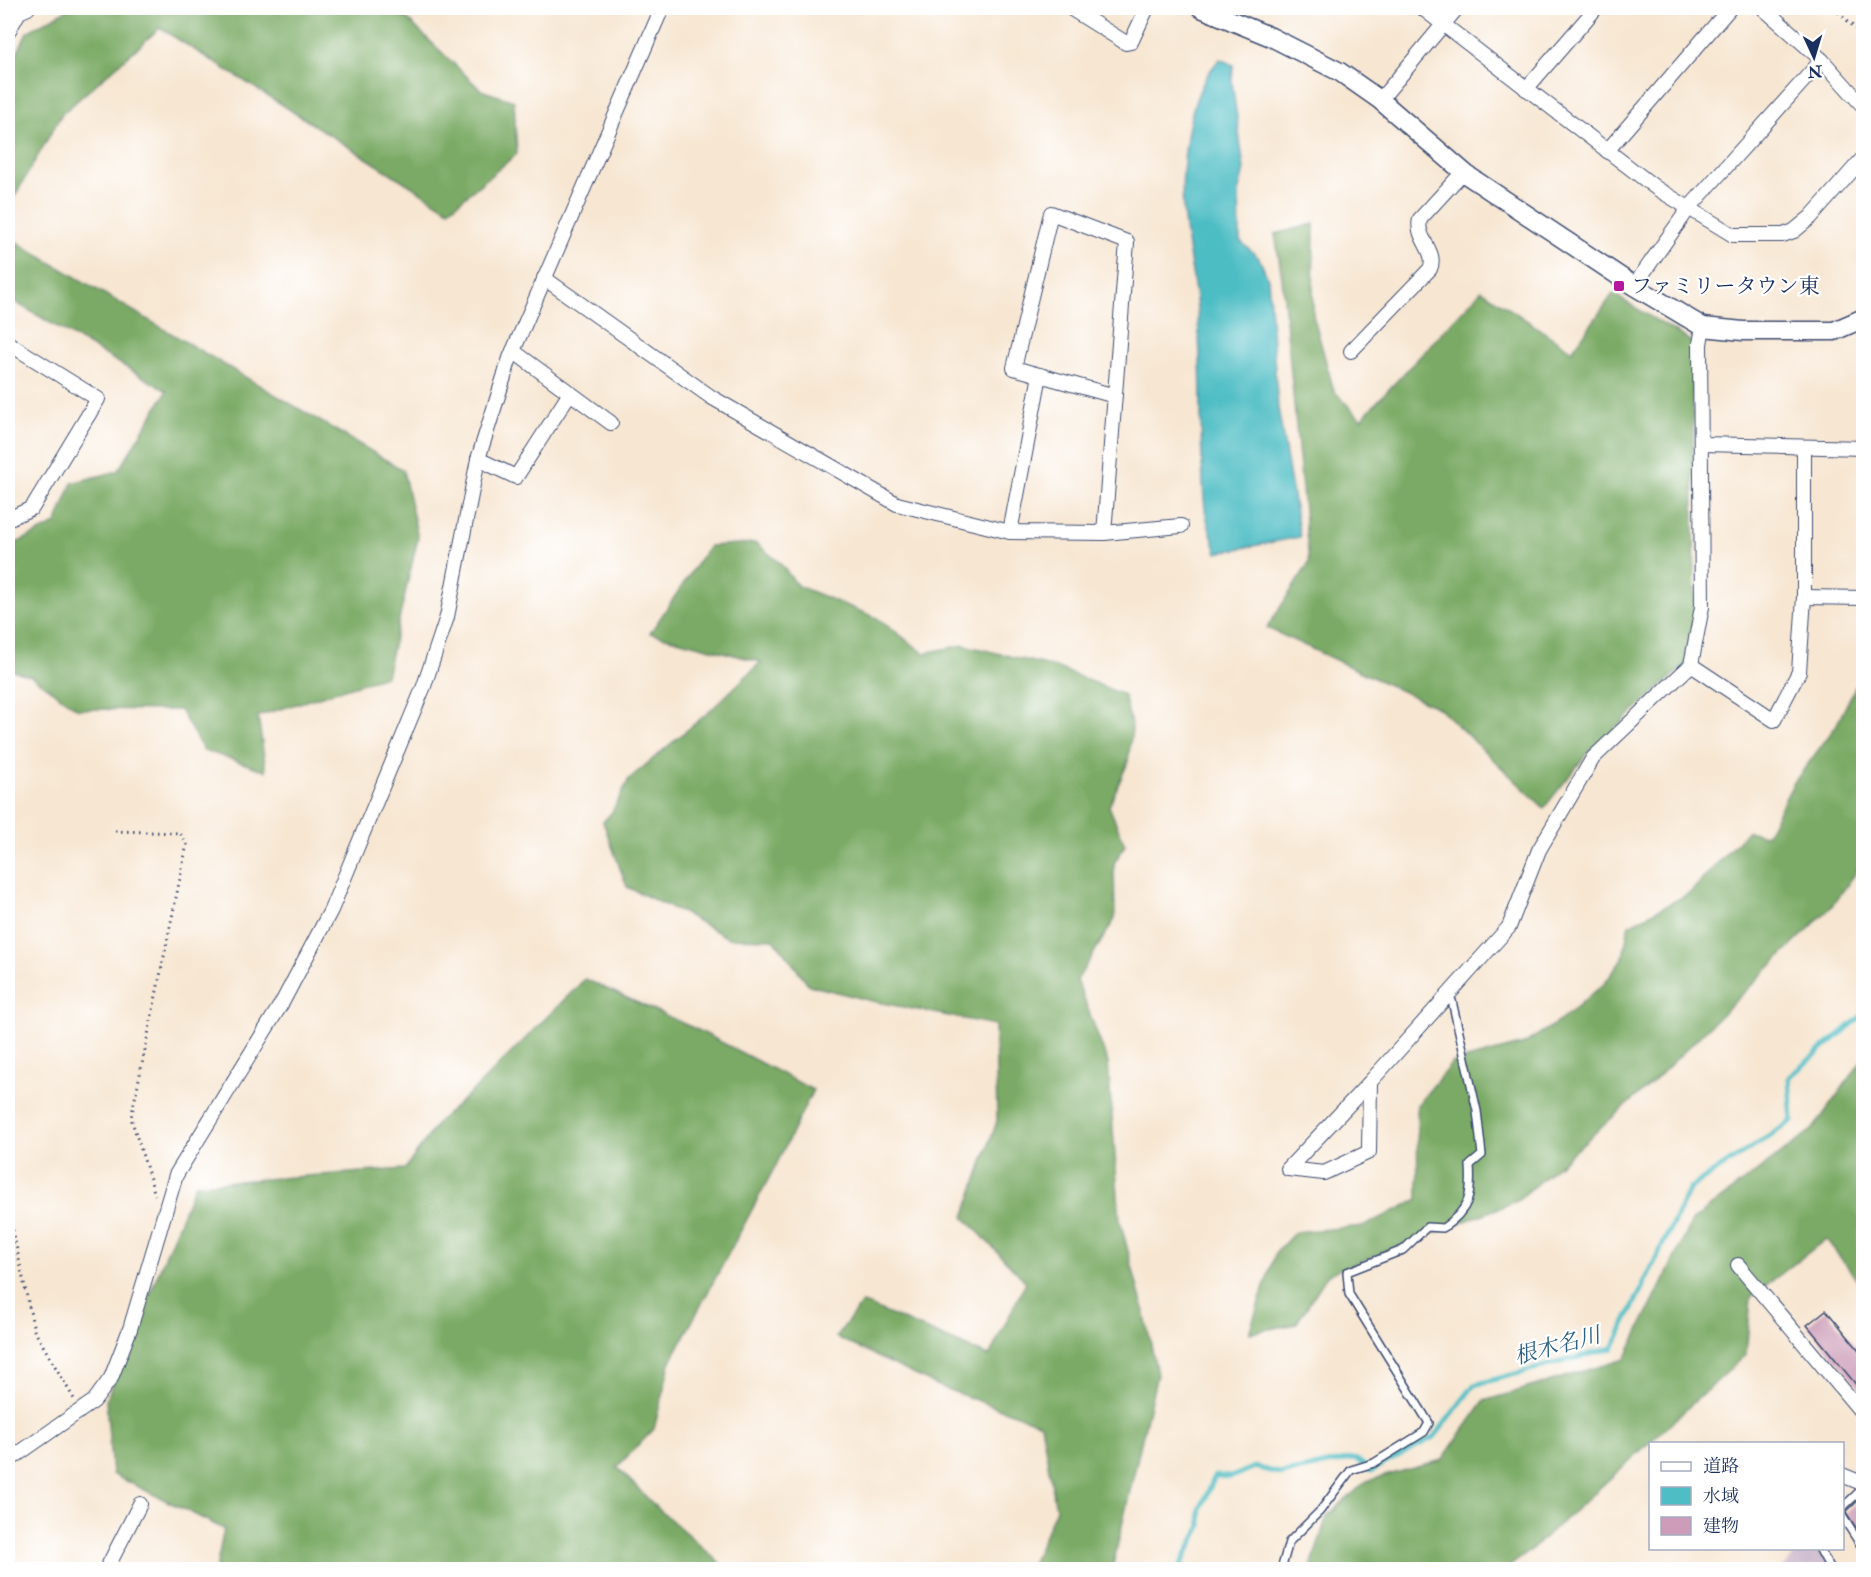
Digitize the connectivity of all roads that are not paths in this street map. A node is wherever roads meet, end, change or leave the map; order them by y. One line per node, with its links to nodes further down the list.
1 (28, 8): 12 (street)
2 (662, 8): 21 (street)
3 (1070, 8): 4 (street)
4 (1147, 8)
5 (1201, 8): 15 (street)
6 (1422, 8): 11 (street)
7 (1457, 8): 11 (street)
8 (1596, 8): 14 (street)
9 (1730, 8): 17 (street)
10 (1763, 8): 13 (street)
11 (1442, 25): 14 (street); 15 (street)
12 (8, 32)
13 (1822, 60): 16 (street); 20 (street)
14 (1526, 89): 17 (street)
15 (1380, 100): 19 (street)
16 (1863, 107)
17 (1607, 151): 20 (street)
18 (1863, 157): 20 (street)
19 (1463, 172): 22 (street); 27 (street)
20 (1689, 208): 22 (street)
21 (543, 278): 26 (street); 38 (street)
22 (1634, 286): 24 (street)
23 (1863, 319): 24 (street)
24 (1703, 327): 32 (street)
25 (8, 343): 36 (street)
26 (513, 351): 29 (street); 35 (street)
27 (1351, 351)
28 (1040, 375): 30 (street); 30 (street); 38 (street)
29 (570, 393): 31 (street); 35 (street)
30 (1115, 396): 39 (street)
31 (611, 423)
32 (1702, 444): 33 (street); 42 (street)
33 (1804, 447): 34 (street); 40 (street)
34 (1863, 448)
35 (478, 459): 47 (street)
36 (8, 519)
37 (1181, 526): 39 (street)
38 (1010, 532): 39 (street)
39 (1104, 533)
40 (1803, 597): 41 (street); 42 (street)
41 (1863, 598)
42 (1691, 665): 43 (street)
43 (1447, 993): 44 (street); 56 (lane)
44 (1370, 1082): 44 (street)
45 (1738, 1265): 46 (street)
46 (1863, 1415)
47 (8, 1461)
48 (1844, 1476): 49 (street)
49 (1863, 1486): 51 (lane)
50 (140, 1504): 55 (street)
51 (1844, 1506)
52 (1844, 1519): 54 (lane)
53 (1820, 1550): 57 (lane)
54 (1863, 1550)
55 (106, 1569)
56 (1281, 1569)
57 (1831, 1569)

